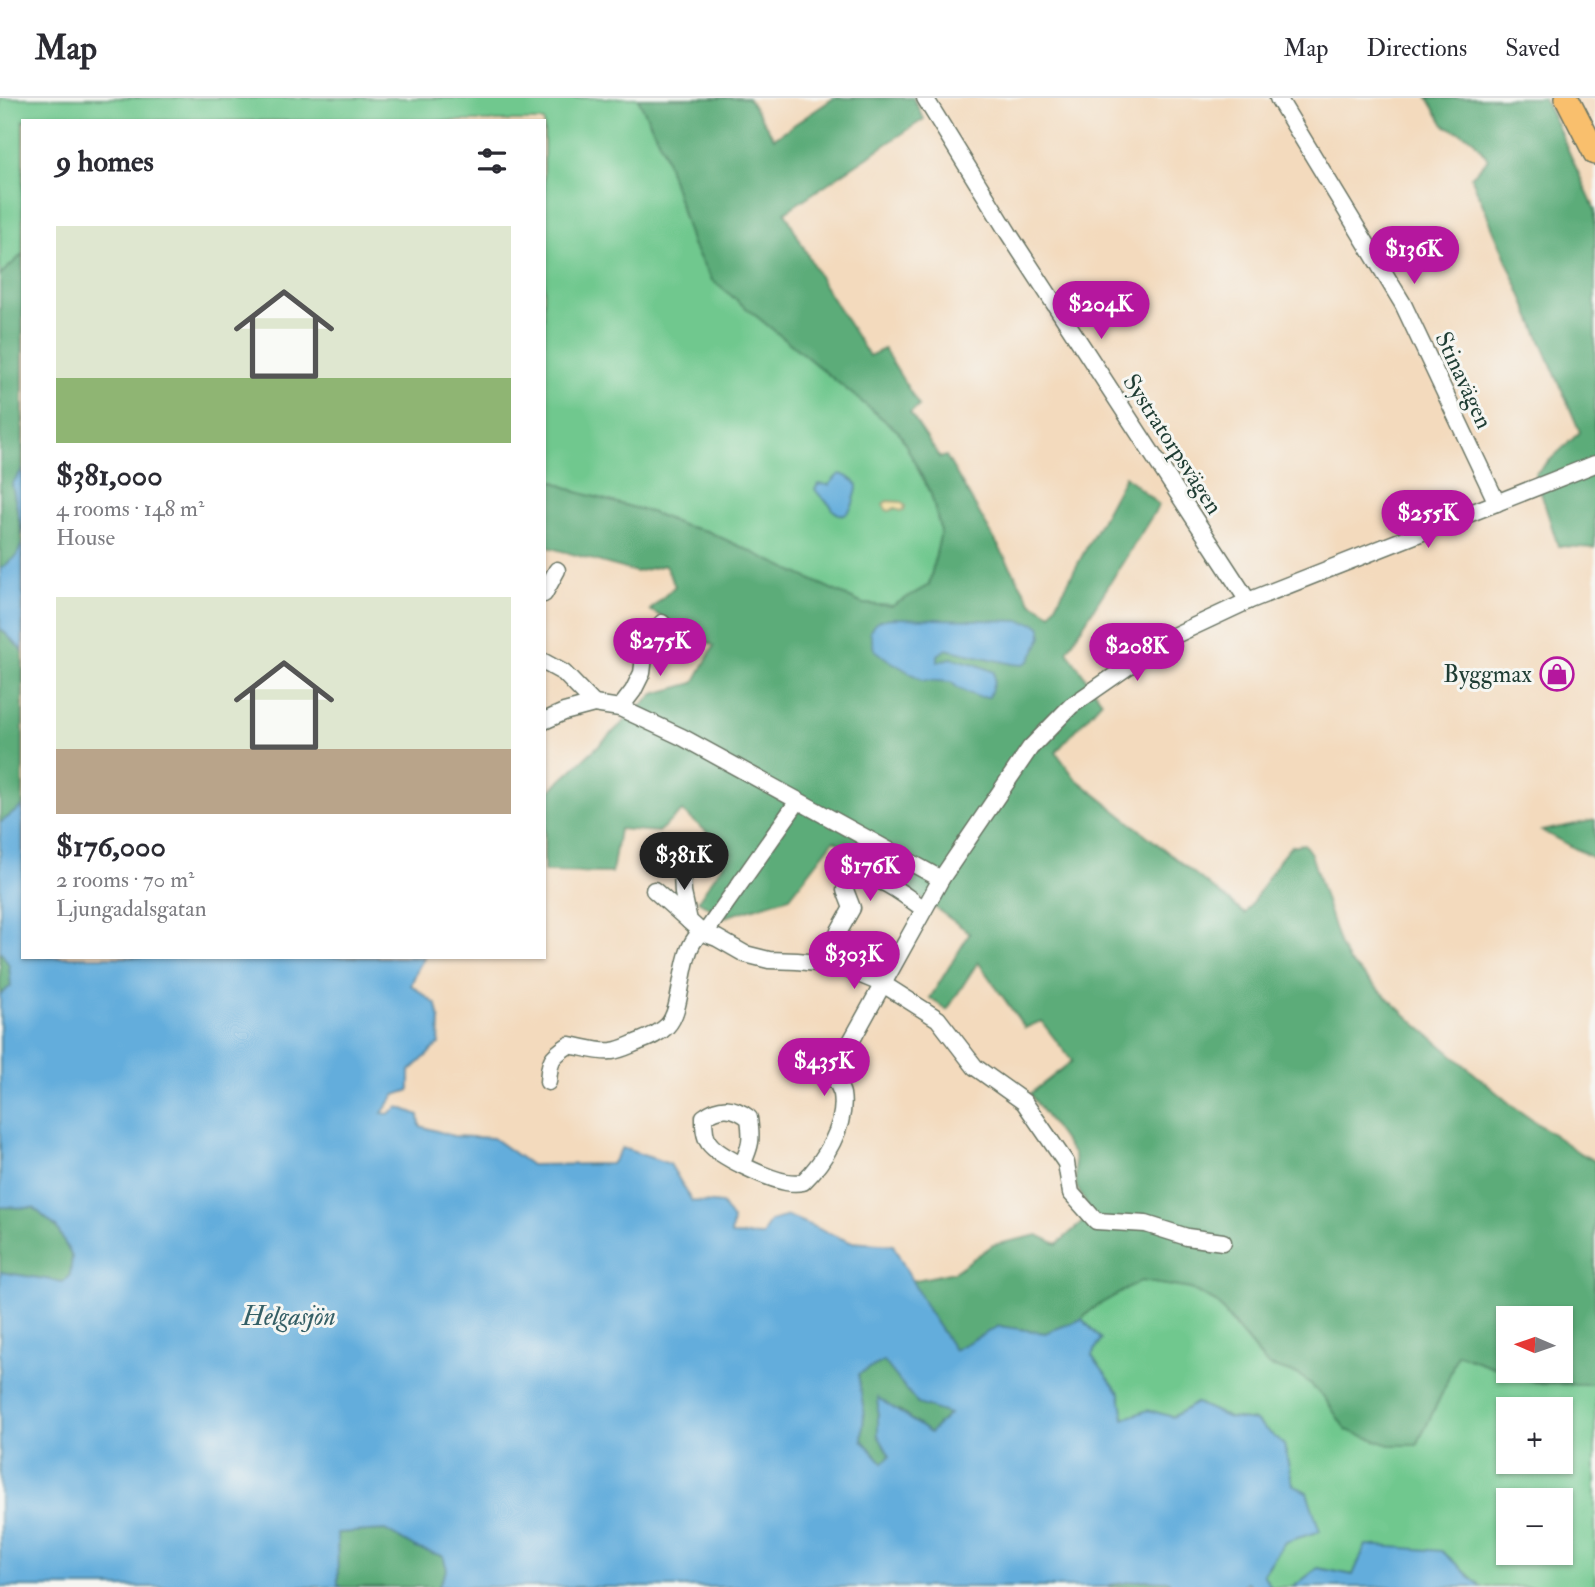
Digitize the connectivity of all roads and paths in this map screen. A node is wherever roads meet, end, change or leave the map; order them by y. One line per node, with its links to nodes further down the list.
1 (925, 98): 11 (street, Systratorpsvägen)
2 (1278, 98): 8 (street, Stinavägen)
3 (1567, 98): 6 (highway)
4 (1580, 98): 5 (highway)
5 (1595, 128)
6 (1595, 153)
7 (1595, 464): 8 (street)
8 (1497, 503): 11 (street)
9 (557, 570): 10 (street)
10 (546, 590)
11 (1248, 601): 19 (street)
12 (662, 623): 15 (street)
13 (546, 663): 14 (street)
14 (594, 704): 15 (street); 16 (street)
15 (620, 708): 17 (street)
16 (546, 720)
17 (798, 801): 19 (street); 22 (street)
18 (684, 862): 22 (street)
19 (941, 879): 21 (street)
20 (654, 890): 22 (street)
21 (924, 909): 23 (street); 24 (street)
22 (695, 926): 23 (street); 25 (street)
23 (837, 965): 24 (street)
24 (883, 984): 26 (street); 27 (street)
25 (548, 1082)
26 (742, 1165)
27 (1223, 1242)

